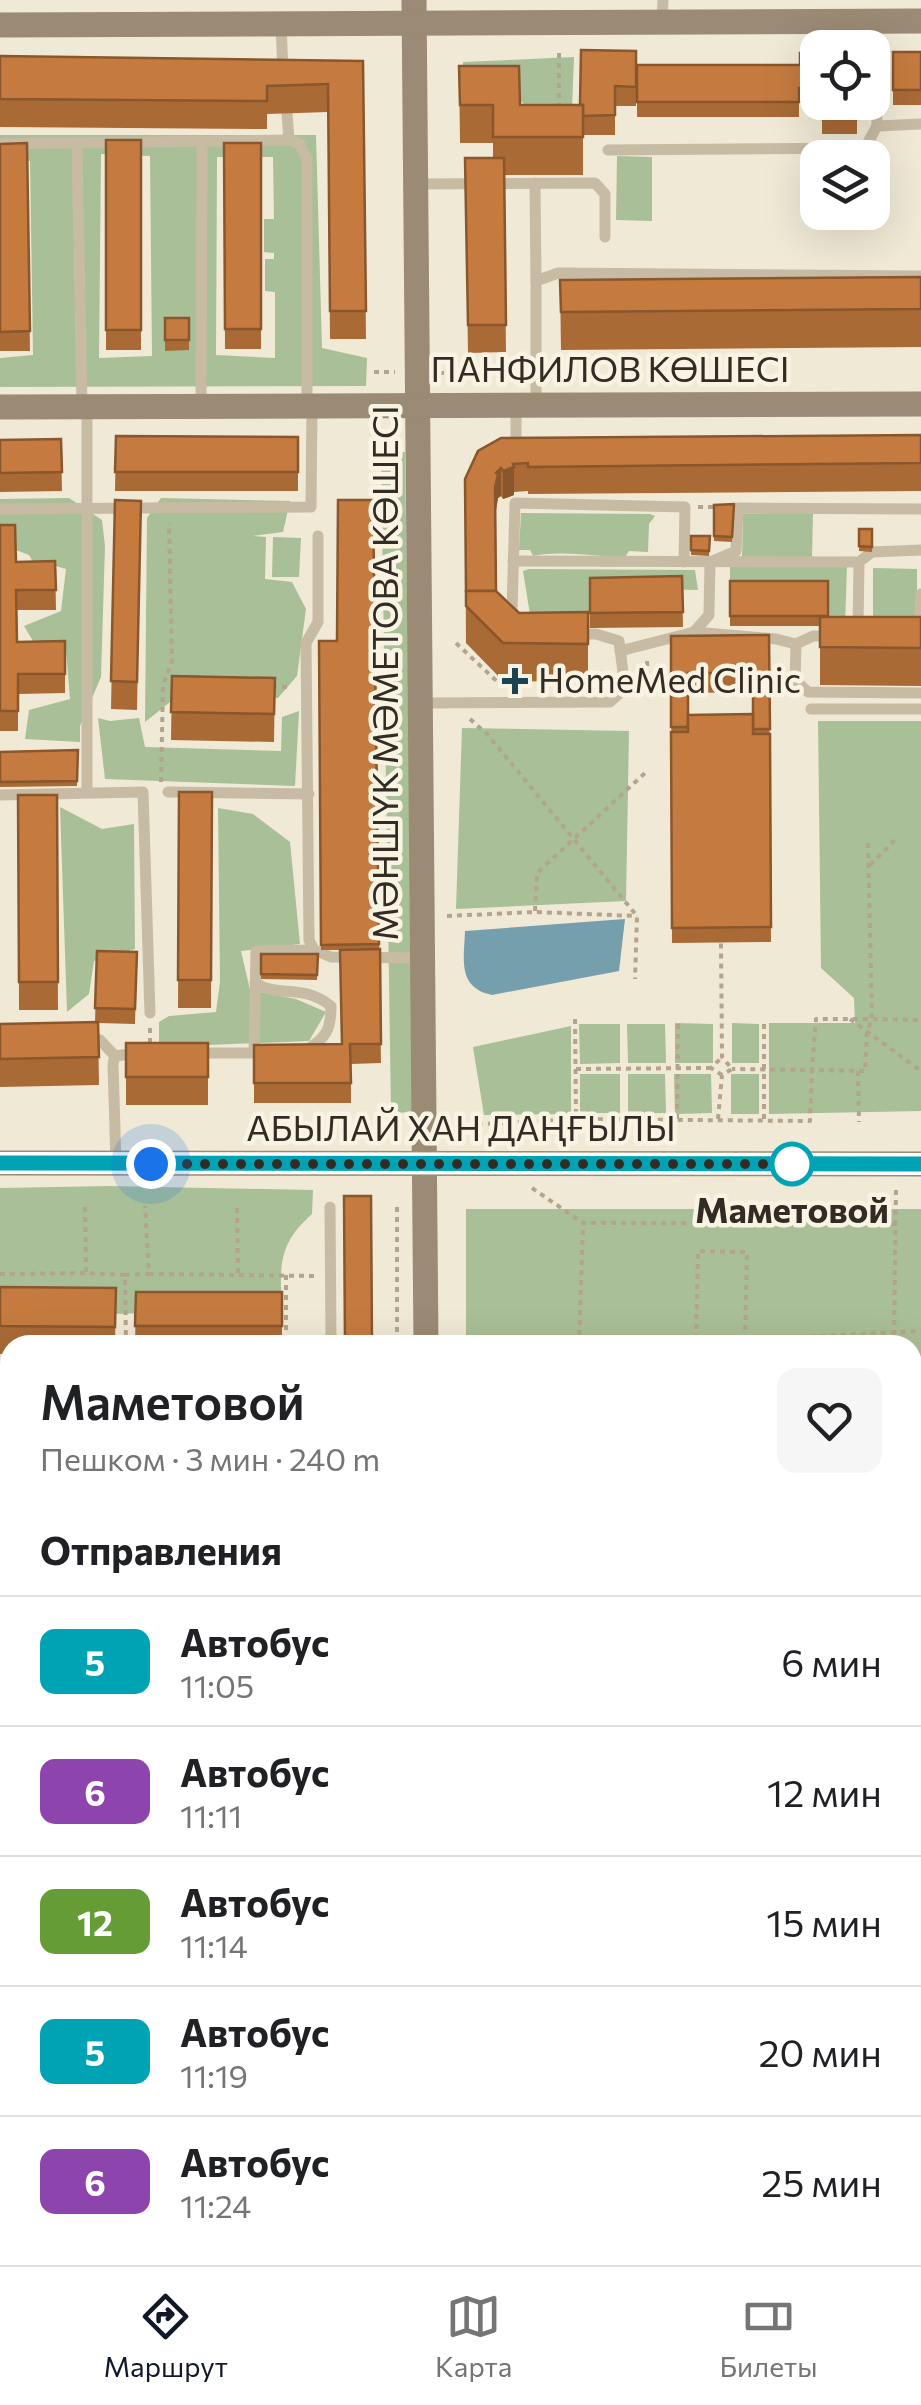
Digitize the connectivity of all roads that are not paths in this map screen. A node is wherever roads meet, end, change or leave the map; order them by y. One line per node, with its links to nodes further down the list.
1 (662, 11): 2 (street); 3 (street)
2 (414, 12): 6 (street); 15 (street, МӘНШҮК МӘМЕТОВА КӨШЕСІ)
3 (876, 21): 4 (street); 8 (lane)
4 (921, 21)
5 (0, 24): 6 (street)
6 (281, 24): 9 (lane)
7 (921, 124): 8 (lane)
8 (877, 126): 13 (lane)
9 (289, 140): 10 (lane); 21 (lane)
10 (202, 141): 11 (lane); 20 (lane)
11 (77, 143): 12 (lane); 25 (lane)
12 (0, 144)
13 (608, 150)
14 (535, 183): 15 (lane); 16 (lane); 18 (lane)
15 (416, 184): 22 (street, МӘНШҮК МӘМЕТОВА КӨШЕСІ)
16 (605, 236)
17 (921, 276): 18 (lane)
18 (536, 281): 23 (lane)
19 (921, 404): 23 (street, ПАНФИЛОВ КӨШЕСІ)
20 (201, 406): 21 (street, ПАНФИЛОВ КӨШЕСІ); 25 (street, ПАНФИЛОВ КӨШЕСІ)
21 (310, 406): 22 (street, ПАНФИЛОВ КӨШЕСІ); 29 (lane)
22 (419, 406): 23 (street, ПАНФИЛОВ КӨШЕСІ); 46 (street, МӘНШҮК МӘМЕТОВА КӨШЕСІ)
23 (526, 406): 26 (lane)
24 (0, 407): 25 (street, ПАНФИЛОВ КӨШЕСІ)
25 (84, 407): 29 (lane)
26 (515, 458)
27 (921, 508): 34 (lane)
28 (0, 509): 29 (lane)
29 (87, 509): 49 (lane)
30 (318, 536): 51 (lane)
31 (921, 550): 35 (lane)
32 (513, 561): 33 (lane); 33 (lane); 38 (lane)
33 (684, 562): 34 (lane)
34 (710, 562): 35 (lane); 37 (lane)
35 (860, 562): 40 (lane)
36 (921, 594): 42 (lane)
37 (694, 632): 43 (lane); 44 (lane)
38 (530, 634)
39 (563, 634): 44 (lane)
40 (858, 637): 41 (lane); 43 (lane)
41 (873, 637)
42 (903, 638)
43 (796, 644): 45 (lane)
44 (620, 651): 46 (lane)
45 (921, 693)
46 (419, 702): 54 (street, МӘНШҮК МӘМЕТОВА КӨШЕСІ)
47 (811, 709): 48 (lane)
48 (921, 709)
49 (88, 792): 52 (lane); 56 (lane)
50 (165, 792): 51 (lane)
51 (309, 794): 53 (lane)
52 (0, 795)
53 (314, 950): 54 (lane); 55 (lane)
54 (423, 958): 66 (street, МӘНШҮК МӘМЕТОВА КӨШЕСІ)
55 (255, 982): 62 (lane); 62 (lane)
56 (150, 1013)
57 (106, 1023): 59 (lane)
58 (71, 1038): 59 (lane)
59 (105, 1044): 63 (lane)
60 (150, 1053): 63 (lane)
61 (185, 1053): 62 (lane)
62 (254, 1053)
63 (114, 1056): 65 (lane)
64 (0, 1163): 65 (street, АБЫЛАЙ ХАН ДАҢҒЫЛЫ)
65 (116, 1164): 66 (street, АБЫЛАЙ ХАН ДАҢҒЫЛЫ)
66 (426, 1164): 67 (street, АБЫЛАЙ ХАН ДАҢҒЫЛЫ); 70 (street, МӘНШҮК МӘМЕТОВА КӨШЕСІ)
67 (921, 1164)
68 (330, 1208): 69 (lane)
69 (332, 1335)
70 (436, 1335)

